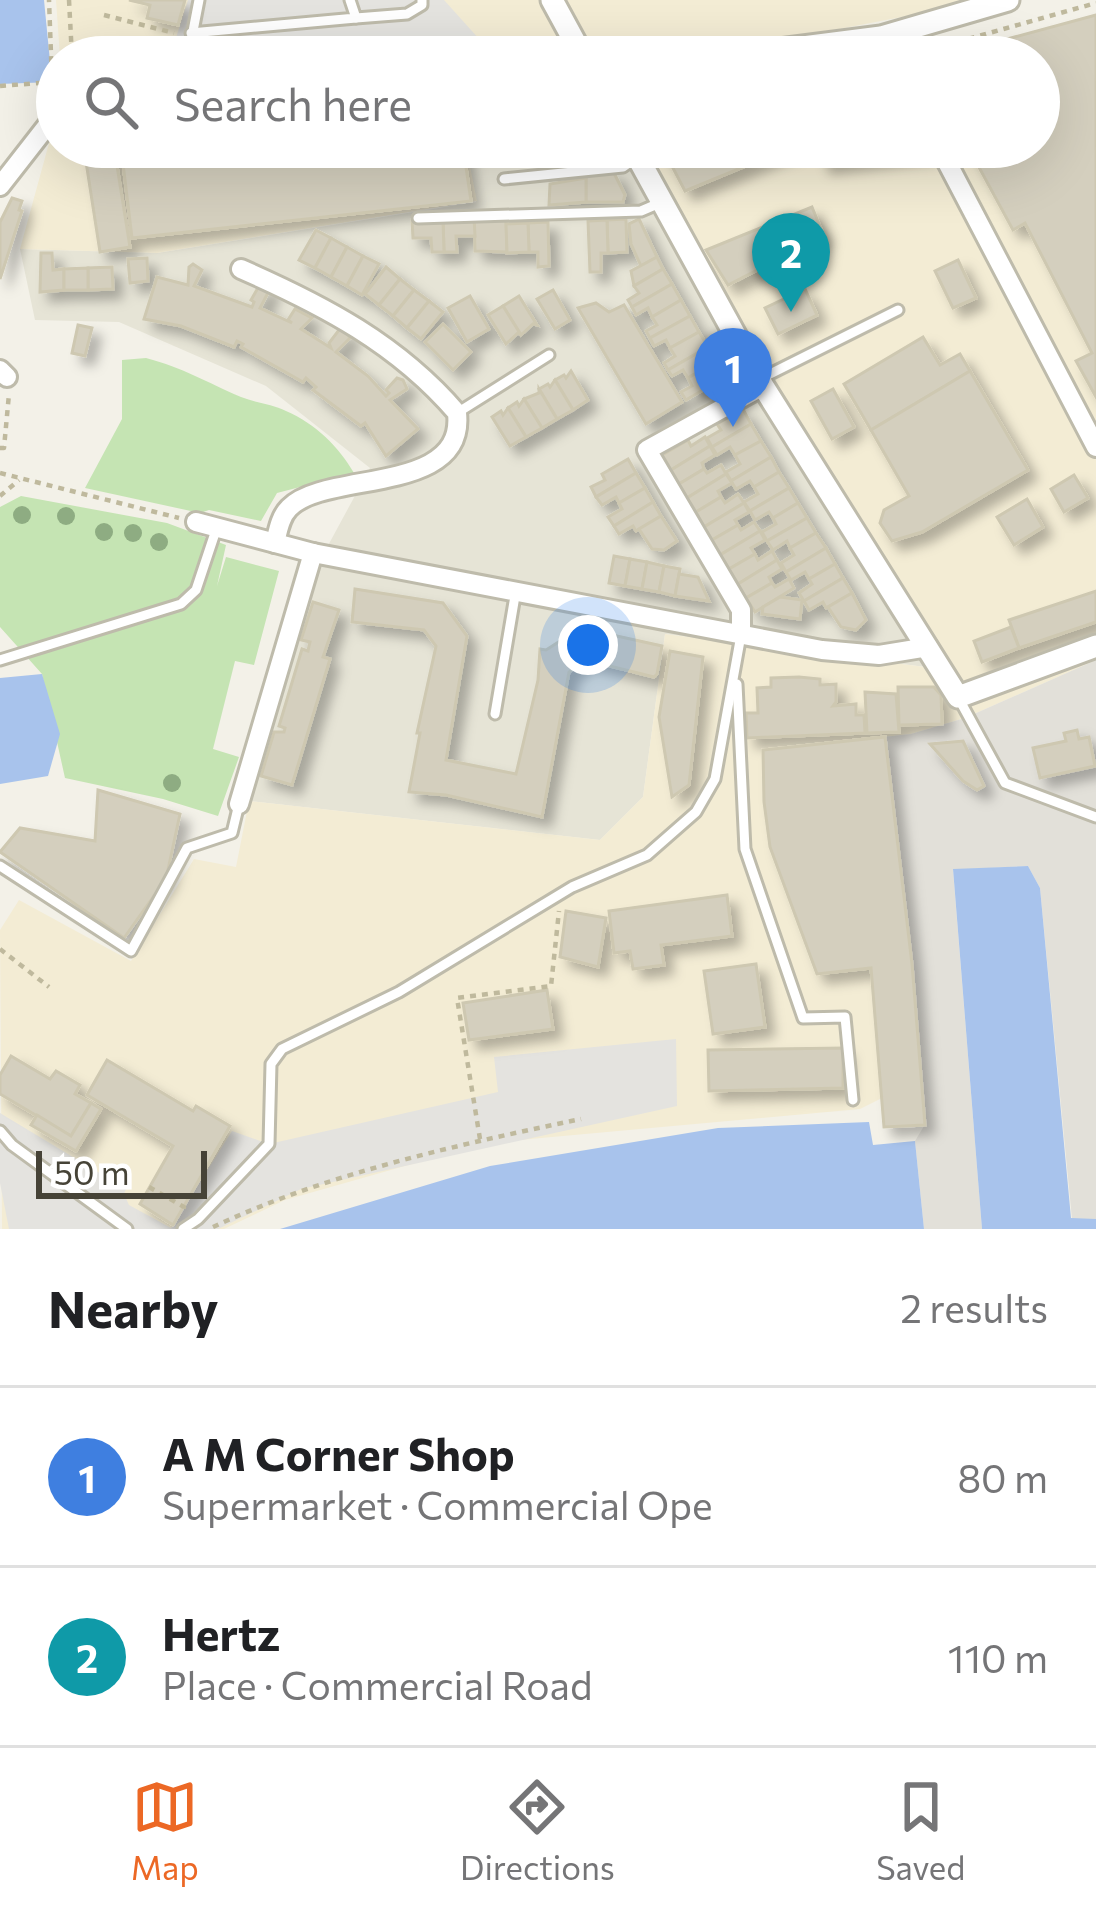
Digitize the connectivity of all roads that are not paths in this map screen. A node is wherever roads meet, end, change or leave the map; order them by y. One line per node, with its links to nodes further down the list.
1 (199, 0): 7 (lane)
2 (350, 0): 6 (lane)
3 (422, 0): 6 (lane)
4 (552, 0): 9 (street)
5 (1008, 0): 10 (street)
6 (356, 18): 7 (lane)
7 (191, 33): 8 (lane)
8 (191, 36)
9 (572, 36)
10 (915, 36)
11 (36, 140): 16 (street)
12 (613, 168): 15 (lane)
13 (643, 168): 17 (street)
14 (950, 168): 24 (street)
15 (504, 179)
16 (0, 186)
17 (662, 202): 18 (lane); 22 (street)
18 (418, 218)
19 (241, 269): 23 (street)
20 (898, 310): 22 (lane)
21 (549, 356): 23 (lane)
22 (762, 382): 30 (street); 32 (street)
23 (457, 413): 27 (street)
24 (1096, 447)
25 (196, 522): 26 (street)
26 (217, 527): 27 (street); 33 (lane)
27 (274, 542): 28 (street)
28 (313, 553): 29 (street); 37 (street)
29 (516, 590): 30 (street); 36 (lane)
30 (741, 632): 32 (street); 34 (lane)
31 (1096, 646): 35 (street)
32 (928, 647): 35 (street)
33 (0, 660)
34 (736, 667): 40 (lane); 43 (lane)
35 (958, 697): 38 (lane)
36 (495, 714)
37 (239, 805): 39 (lane)
38 (1096, 817)
39 (0, 866)
40 (853, 1100)
41 (0, 1131): 42 (lane)
42 (127, 1229)
43 (182, 1229)

